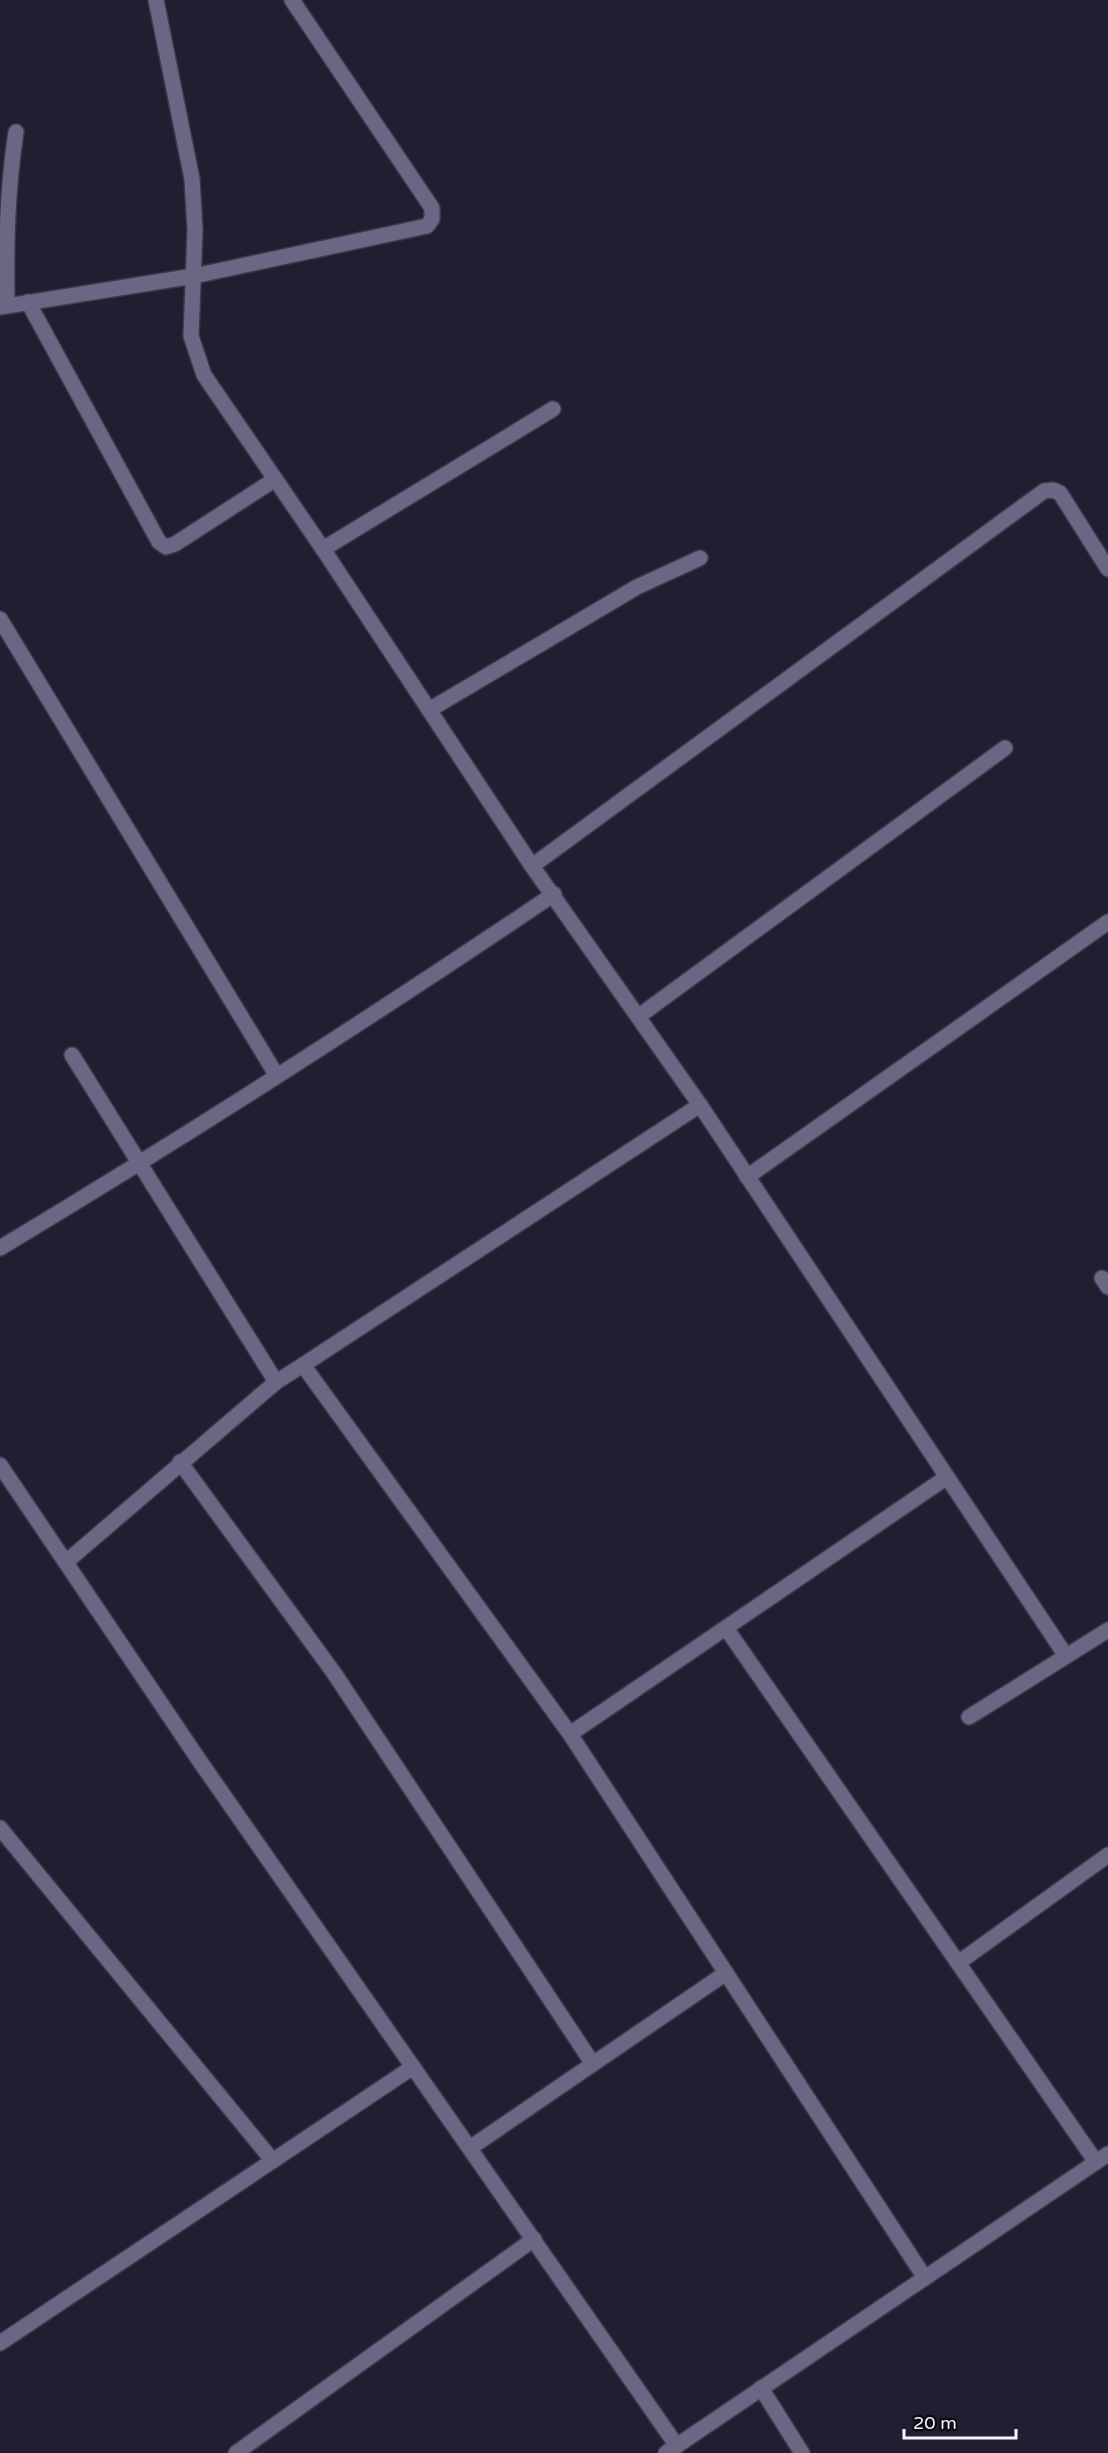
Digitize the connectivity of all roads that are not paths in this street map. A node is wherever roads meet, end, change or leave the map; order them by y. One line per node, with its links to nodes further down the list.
1 (156, 0): 4 (street)
2 (292, 0): 4 (street)
3 (16, 132): 6 (street)
4 (194, 276): 5 (street); 8 (street)
5 (28, 302): 6 (street); 8 (street)
6 (4, 306)
7 (553, 409): 9 (street)
8 (274, 480): 9 (street)
9 (323, 549): 13 (street)
10 (700, 558): 13 (street)
11 (1108, 569): 15 (street)
12 (0, 619): 20 (street)
13 (429, 710): 15 (street)
14 (1005, 748): 18 (street)
15 (532, 866): 16 (street)
16 (554, 894): 18 (street); 20 (street)
17 (1108, 922): 23 (street)
18 (639, 1016): 21 (street)
19 (72, 1055): 22 (street)
20 (277, 1076): 22 (street)
21 (700, 1105): 23 (street); 25 (street)
22 (138, 1165): 24 (street); 26 (street)
23 (747, 1177): 29 (street)
24 (0, 1248)
25 (303, 1365): 26 (street); 35 (street)
26 (276, 1382): 27 (street)
27 (180, 1462): 30 (street); 40 (street)
28 (0, 1464): 30 (street)
29 (947, 1477): 31 (street); 33 (street)
30 (66, 1562): 41 (street)
31 (726, 1628): 35 (street); 38 (street)
32 (1108, 1630): 33 (street)
33 (1066, 1656): 34 (street)
34 (969, 1717)
35 (570, 1734): 39 (street)
36 (0, 1828): 44 (street)
37 (1108, 1855): 38 (street)
38 (958, 1963): 43 (street)
39 (726, 1973): 40 (street); 46 (street)
40 (593, 2064): 42 (street)
41 (413, 2067): 42 (street); 44 (street)
42 (470, 2148): 45 (street)
43 (1102, 2158): 46 (street)
44 (273, 2161): 47 (street)
45 (534, 2240): 49 (street); 50 (street)
46 (925, 2278): 48 (street)
47 (0, 2343)
48 (761, 2388): 49 (street); 51 (street)
49 (672, 2449)
50 (236, 2453)
51 (802, 2453)

